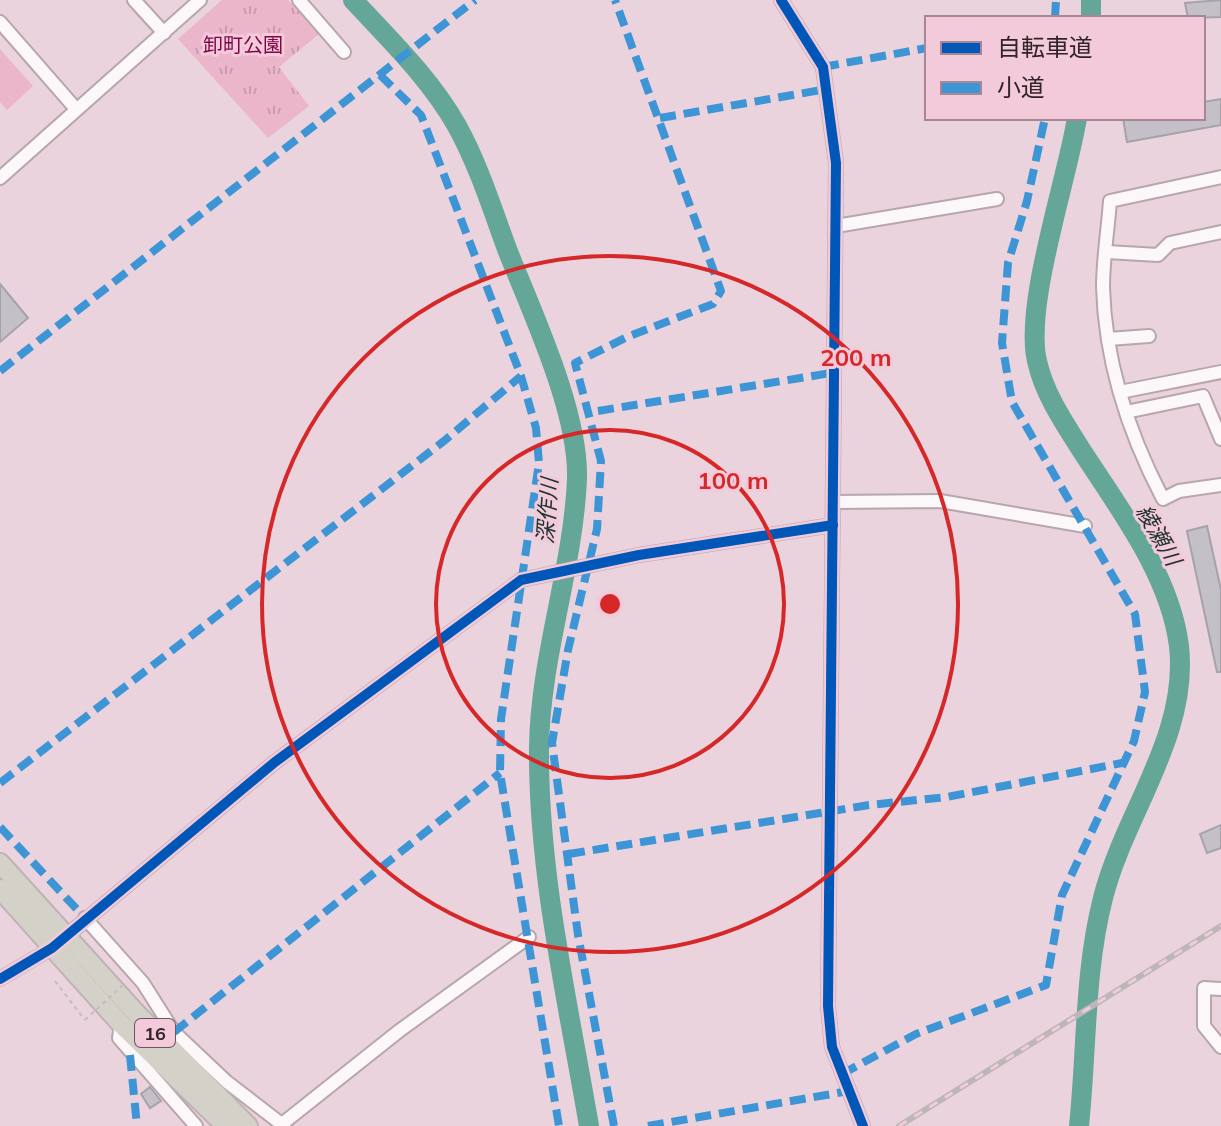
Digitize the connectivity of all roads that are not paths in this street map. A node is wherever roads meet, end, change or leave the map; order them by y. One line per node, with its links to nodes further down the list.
1 (134, 0): 6 (street)
2 (200, 0): 6 (street)
3 (299, 0): 7 (street)
4 (781, 0): 12 (street)
5 (0, 22): 8 (street)
6 (164, 33): 8 (street)
7 (344, 52)
8 (76, 109): 10 (street)
9 (1221, 177): 14 (street)
10 (0, 178)
11 (997, 199): 12 (street)
12 (836, 226): 22 (street)
13 (1221, 232): 14 (street)
14 (1107, 252): 16 (street)
15 (1149, 336): 16 (street)
16 (1108, 339): 18 (street)
17 (1221, 372): 18 (street)
18 (1120, 392): 19 (street)
19 (1126, 412): 20 (street); 21 (street)
20 (1221, 439)
21 (1221, 485)
22 (834, 502): 23 (street); 24 (street)
23 (833, 525): 27 (street); 38 (street)
24 (1085, 526)
25 (0, 863): 29 (highway, 16)
26 (0, 889): 29 (highway, 16)
27 (85, 918): 29 (street); 34 (street)
28 (529, 937): 34 (street)
29 (59, 942): 30 (street); 32 (highway, 16); 37 (highway, 16)
30 (1, 977)
31 (1221, 989): 33 (street)
32 (121, 1024): 35 (street); 36 (highway, 16)
33 (1221, 1047)
34 (283, 1125)
35 (196, 1126)
36 (226, 1126)
37 (248, 1126)
38 (863, 1126)

